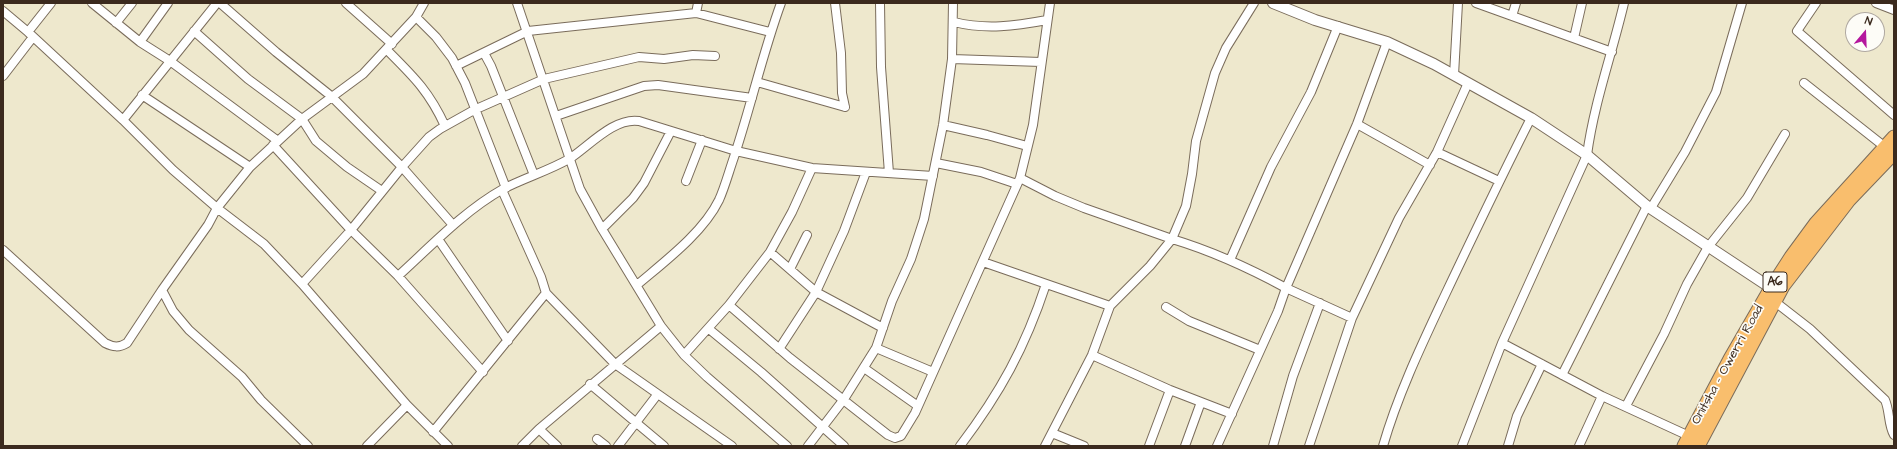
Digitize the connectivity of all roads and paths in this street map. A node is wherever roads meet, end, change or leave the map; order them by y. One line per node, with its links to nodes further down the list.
1 (51, 3): 38 (street)
2 (92, 3): 33 (street)
3 (132, 3): 33 (street)
4 (168, 3): 40 (street)
5 (217, 3): 35 (street)
6 (220, 3): 57 (street)
7 (346, 3): 42 (street)
8 (424, 3): 30 (street)
9 (517, 3): 36 (street)
10 (698, 3): 28 (street)
11 (782, 3): 37 (street)
12 (835, 3): 53 (street)
13 (880, 3): 86 (street)
14 (953, 3): 32 (street)
15 (1050, 3): 31 (street)
16 (1254, 3): 101 (street)
17 (1273, 3): 34 (street)
18 (1458, 3): 50 (street)
19 (1476, 3): 29 (street)
20 (1516, 3): 29 (street)
21 (1582, 3): 39 (street)
22 (1624, 3): 43 (street)
23 (1742, 3): 94 (street)
24 (1816, 3): 61 (street)
25 (1876, 3): 26 (street)
26 (1894, 10)
27 (3, 11): 38 (street)
28 (696, 13): 36 (street); 37 (street)
29 (1512, 16): 39 (street)
30 (416, 17): 42 (street); 49 (street)
31 (1047, 20): 32 (street); 48 (street)
32 (954, 22): 46 (street)
33 (116, 23): 40 (street)
34 (1338, 26): 41 (street); 105 (street)
35 (194, 31): 47 (street); 64 (street)
36 (528, 31): 44 (street); 52 (street)
37 (770, 32): 53 (street)
38 (31, 34): 51 (street); 65 (street)
39 (1574, 38): 43 (street)
40 (140, 42): 47 (street)
41 (1387, 42): 50 (street); 66 (street)
42 (390, 47): 57 (street); 68 (street)
43 (1612, 52): 78 (street)
44 (484, 53): 49 (street); 58 (street)
45 (715, 56): 52 (street)
46 (952, 59): 48 (street); 67 (street)
47 (170, 60): 56 (street); 73 (street)
48 (1041, 62): 74 (street)
49 (456, 66): 60 (street)
50 (1454, 75): 54 (street)
51 (3, 76)
52 (544, 79): 58 (street); 62 (street)
53 (757, 82): 59 (street)
54 (1468, 83): 63 (street); 77 (street)
55 (1804, 83): 75 (street)
56 (142, 95): 65 (street); 82 (street)
57 (331, 96): 64 (street); 83 (street)
58 (504, 97): 60 (street); 87 (street)
59 (752, 98): 62 (street); 76 (street)
60 (474, 110): 68 (street); 92 (street)
61 (1894, 115)
62 (556, 116): 79 (street)
63 (1531, 118): 78 (street); 91 (street)
64 (302, 119): 73 (street); 93 (street)
65 (122, 120): 95 (street)
66 (1357, 124): 81 (street); 112 (street)
67 (943, 125): 74 (street); 80 (street)
68 (445, 126): 83 (street)
69 (671, 131): 72 (street); 79 (street); 98 (street)
70 (1786, 134): 102 (street)
71 (1894, 136): 75 (highway, Onitsha - Owerri Road / A6)
72 (702, 140): 76 (street); 89 (street)
73 (276, 143): 82 (street); 97 (street)
74 (1027, 146): 90 (street)
75 (1890, 150): 113 (highway, Onitsha - Owerri Road / A6); 117 (highway, Onitsha - Owerri Road / A6)
76 (736, 151): 84 (street); 111 (street)
77 (1437, 152): 81 (street); 91 (street)
78 (1587, 155): 94 (street); 127 (street)
79 (569, 158): 87 (street); 98 (street)
80 (936, 163): 88 (street); 90 (street)
81 (1430, 165): 122 (street)
82 (250, 167): 95 (street)
83 (402, 167): 93 (street); 96 (street)
84 (812, 168): 85 (street); 104 (street)
85 (866, 172): 86 (street); 115 (street)
86 (889, 173): 88 (street)
87 (534, 175): 92 (street)
88 (933, 176): 124 (street)
89 (686, 181)
90 (1018, 181): 101 (street); 106 (street)
91 (1499, 181): 177 (street)
92 (504, 189): 96 (street); 116 (street)
93 (382, 191): 97 (street)
94 (1649, 207): 102 (street); 138 (street)
95 (217, 208): 109 (street); 114 (street)
96 (453, 225): 100 (street)
97 (351, 230): 108 (street); 109 (street)
98 (602, 230): 111 (street)
99 (807, 235): 107 (street)
100 (438, 239): 108 (street); 126 (street)
101 (1172, 239): 105 (street); 120 (street)
102 (1708, 247): 113 (street); 147 (street)
103 (3, 250): 114 (street)
104 (770, 252): 107 (street); 119 (street)
105 (1230, 260): 112 (street)
106 (982, 262): 110 (street); 137 (street)
107 (790, 269): 115 (street)
108 (398, 276): 136 (street)
109 (302, 284): 145 (street)
110 (1046, 284): 120 (street); 169 (street)
111 (636, 285): 123 (street)
112 (1286, 288): 118 (street); 130 (street)
113 (1771, 288): 156 (highway, Onitsha - Owerri Road / A6)
114 (162, 290): 157 (street)
115 (816, 292): 124 (street); 129 (street)
116 (546, 293): 126 (street); 133 (street)
117 (1774, 301): 154 (street); 156 (highway, Onitsha - Owerri Road / A6)
118 (1320, 303): 122 (street); 175 (street)
119 (729, 305): 125 (street); 129 (street)
120 (1110, 306): 132 (street)
121 (1166, 307): 130 (street)
122 (1352, 318): 176 (street)
123 (661, 326): 131 (street); 133 (street)
124 (883, 328): 128 (street)
125 (709, 329): 131 (street); 150 (street)
126 (508, 341): 136 (street)
127 (1502, 343): 134 (street); 178 (street)
128 (876, 348): 135 (street); 137 (street)
129 (779, 349): 143 (street)
130 (1260, 350): 148 (street)
131 (684, 355): 166 (street)
132 (1092, 355): 140 (street); 153 (street)
133 (615, 364): 139 (street); 141 (street)
134 (1542, 364): 138 (street); 179 (street)
135 (864, 368): 143 (street); 146 (street)
136 (484, 372): 152 (street)
137 (933, 372): 146 (street)
138 (1562, 375): 142 (street)
139 (590, 384): 149 (street); 151 (street)
140 (1170, 390): 144 (street); 172 (street)
141 (658, 395): 149 (street); 165 (street)
142 (1602, 396): 147 (street); 180 (street)
143 (844, 399): 146 (street); 150 (street)
144 (1201, 402): 148 (street); 173 (street)
145 (408, 405): 152 (street); 158 (street)
146 (918, 406)
147 (1626, 406): 156 (street)
148 (1232, 414): 174 (street)
149 (636, 423): 163 (street); 164 (street)
150 (822, 428): 167 (street); 168 (street)
151 (539, 429): 160 (street); 161 (street)
152 (434, 432): 159 (street)
153 (1052, 433): 170 (street); 171 (street)
154 (1894, 435)
155 (597, 439): 162 (street)
156 (1690, 443)
157 (308, 446)
158 (367, 446)
159 (448, 446)
160 (522, 446)
161 (557, 446)
162 (606, 446)
163 (618, 446)
164 (664, 446)
165 (732, 446)
166 (788, 446)
167 (808, 446)
168 (844, 446)
169 (960, 446)
170 (1045, 446)
171 (1084, 446)
172 (1149, 446)
173 (1186, 446)
174 (1217, 446)
175 (1273, 446)
176 (1309, 446)
177 (1383, 446)
178 (1462, 446)
179 (1508, 446)
180 (1578, 446)

